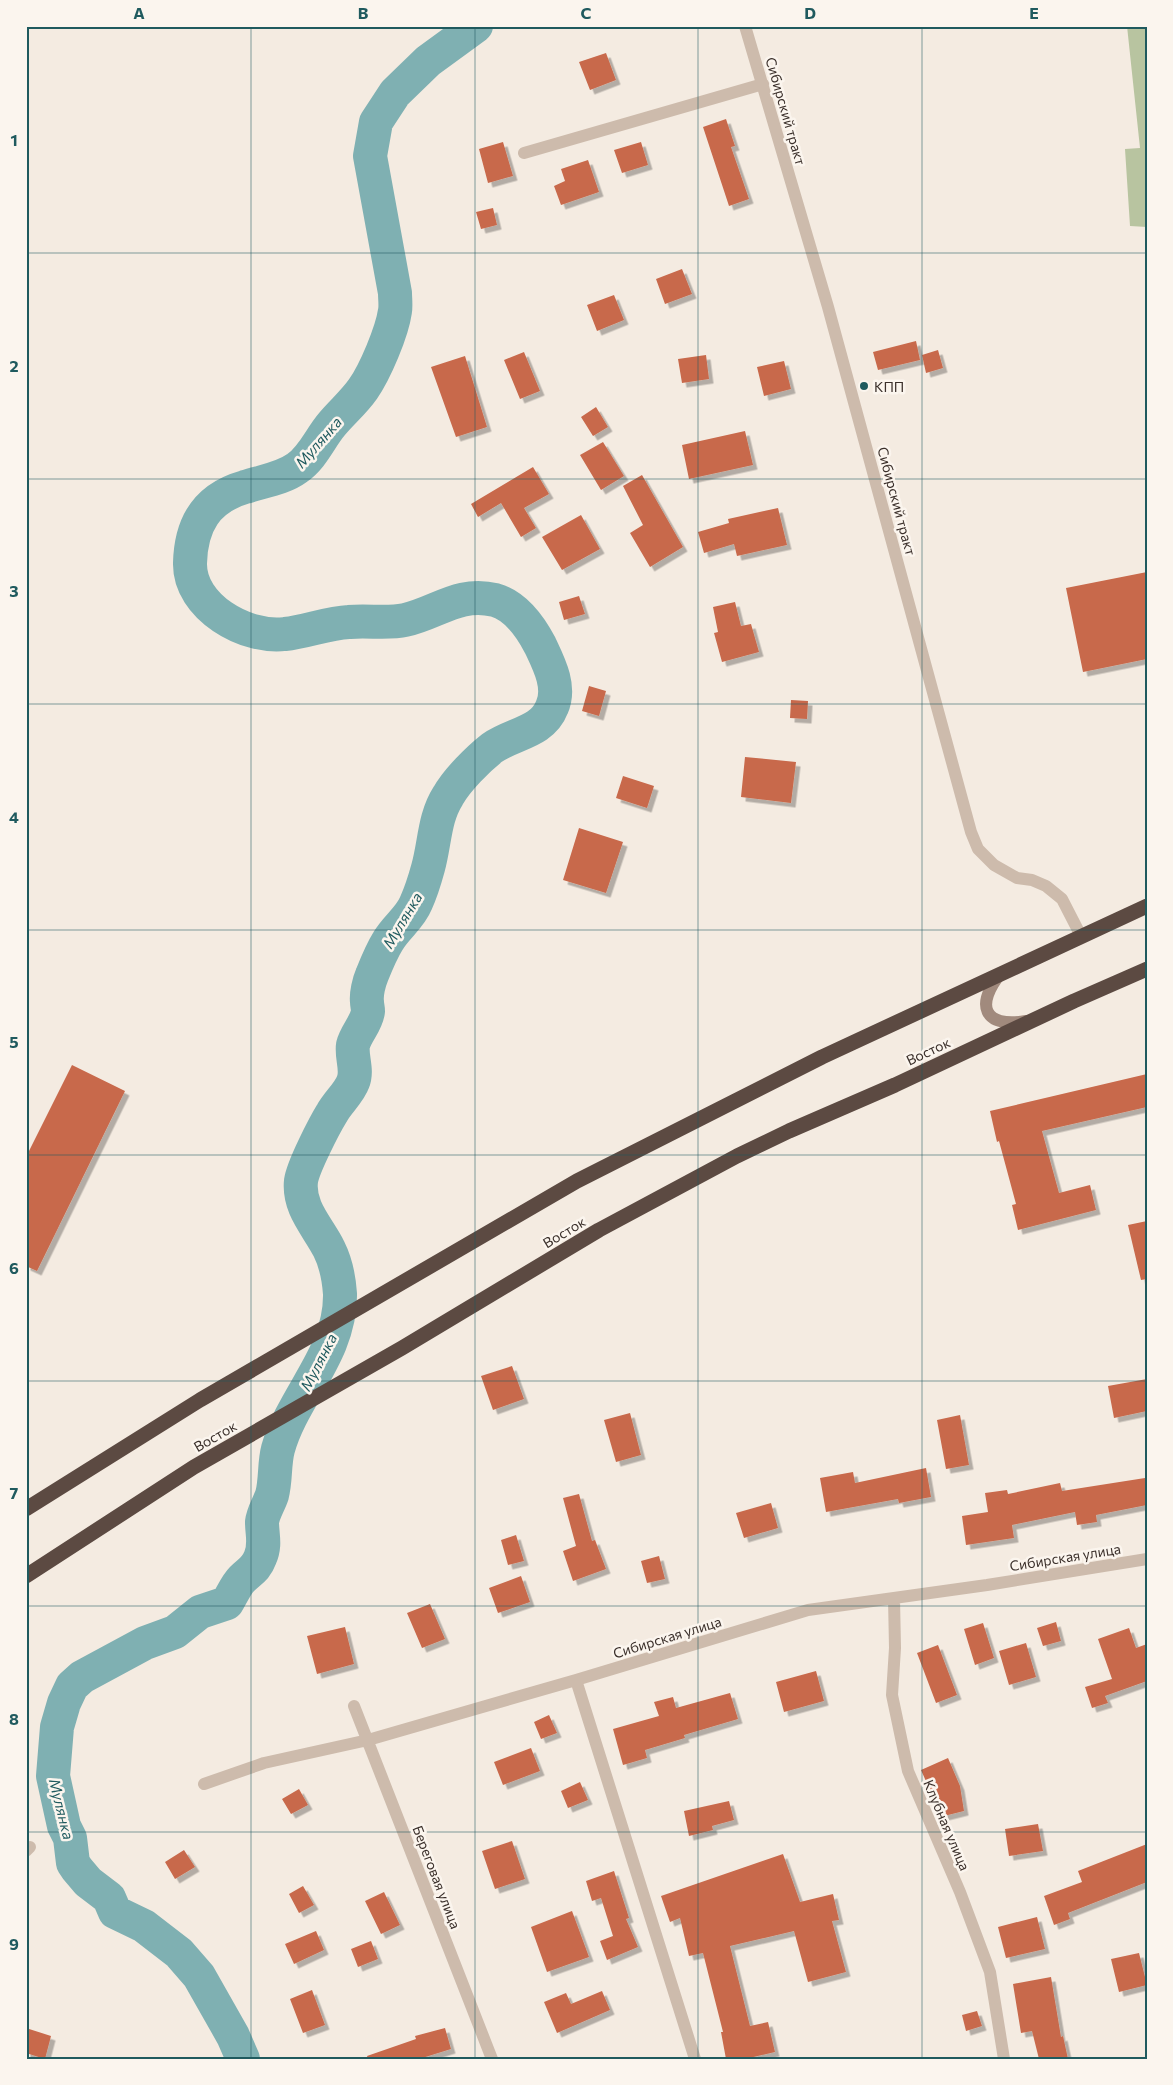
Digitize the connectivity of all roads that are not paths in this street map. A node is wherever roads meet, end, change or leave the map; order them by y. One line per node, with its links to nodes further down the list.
1 (745, 26): 2 (street, Сибирский тракт)
2 (763, 84): 3 (street); 5 (street, Сибирский тракт)
3 (524, 153)
4 (1147, 906): 5 (highway)
5 (1081, 936): 7 (highway)
6 (1147, 969): 8 (highway, Восток)
7 (1001, 973): 8 (street); 9 (highway)
8 (1032, 1020): 11 (highway, Восток)
9 (26, 1509)
10 (1147, 1560): 12 (street, Сибирская улица)
11 (26, 1576)
12 (894, 1598): 13 (street, Сибирская улица); 19 (street, Клубная улица)
13 (576, 1680): 15 (street, Сибирская улица); 18 (street)
14 (354, 1706): 15 (street, Береговая улица)
15 (368, 1740): 16 (street, Сибирская улица); 17 (street, Береговая улица)
16 (204, 1784)
17 (492, 2059)
18 (695, 2059)
19 (1004, 2059)

